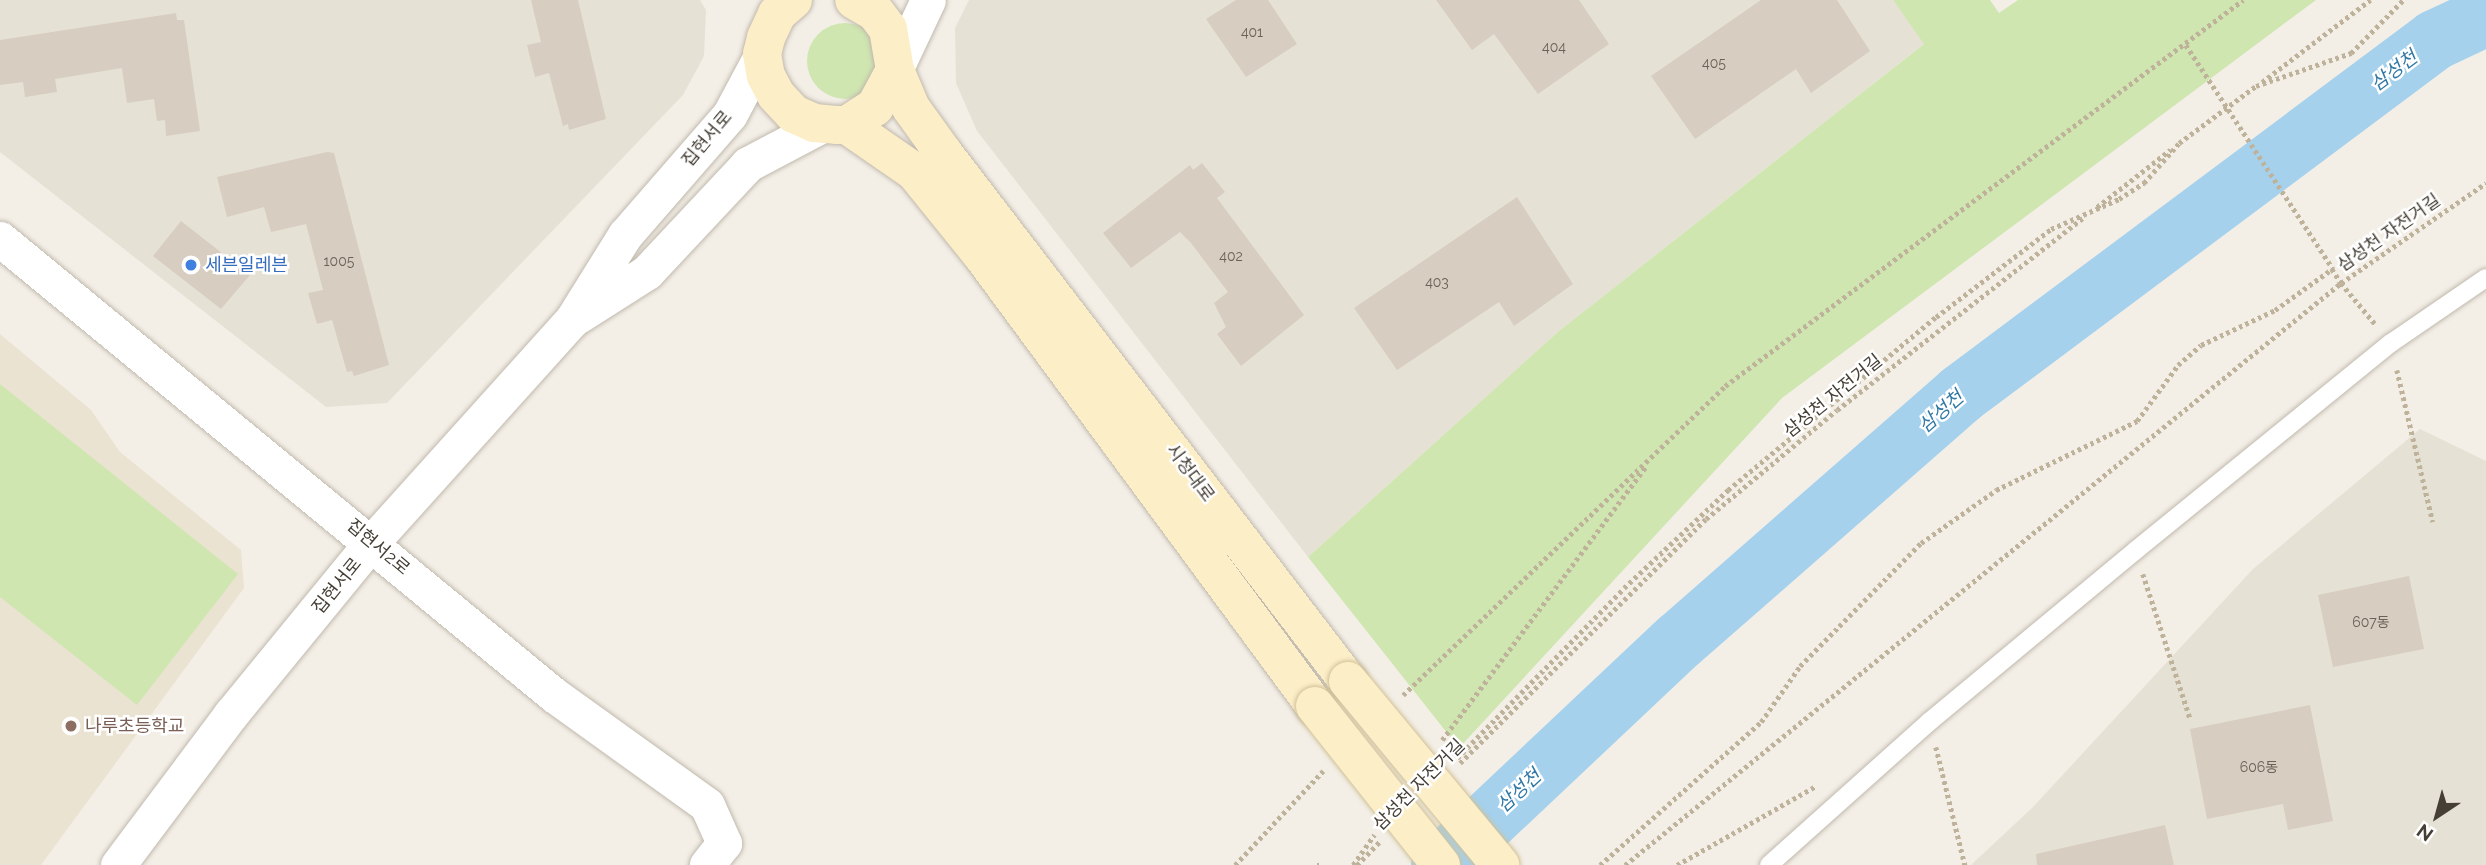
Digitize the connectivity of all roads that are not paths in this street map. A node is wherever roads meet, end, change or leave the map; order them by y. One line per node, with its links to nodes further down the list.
1 (754, 0): 5 (street)
2 (793, 0): 5 (street)
3 (854, 0): 6 (street, 시청대로)
4 (928, 0): 6 (street)
5 (764, 46): 7 (street); 10 (street, 집현서로)
6 (895, 70): 7 (street); 15 (street, 시청대로, bridge)
7 (836, 124): 10 (street, 집현서로); 14 (street, bridge)
8 (0, 239): 11 (street, 집현서2로)
9 (2486, 278): 16 (lane)
10 (572, 320): 11 (street, 집현서로)
11 (372, 542): 12 (street, 집현서로); 13 (street, 집현서2로)
12 (118, 865)
13 (707, 865)
14 (1441, 865)
15 (1500, 865)
16 (1769, 865)

